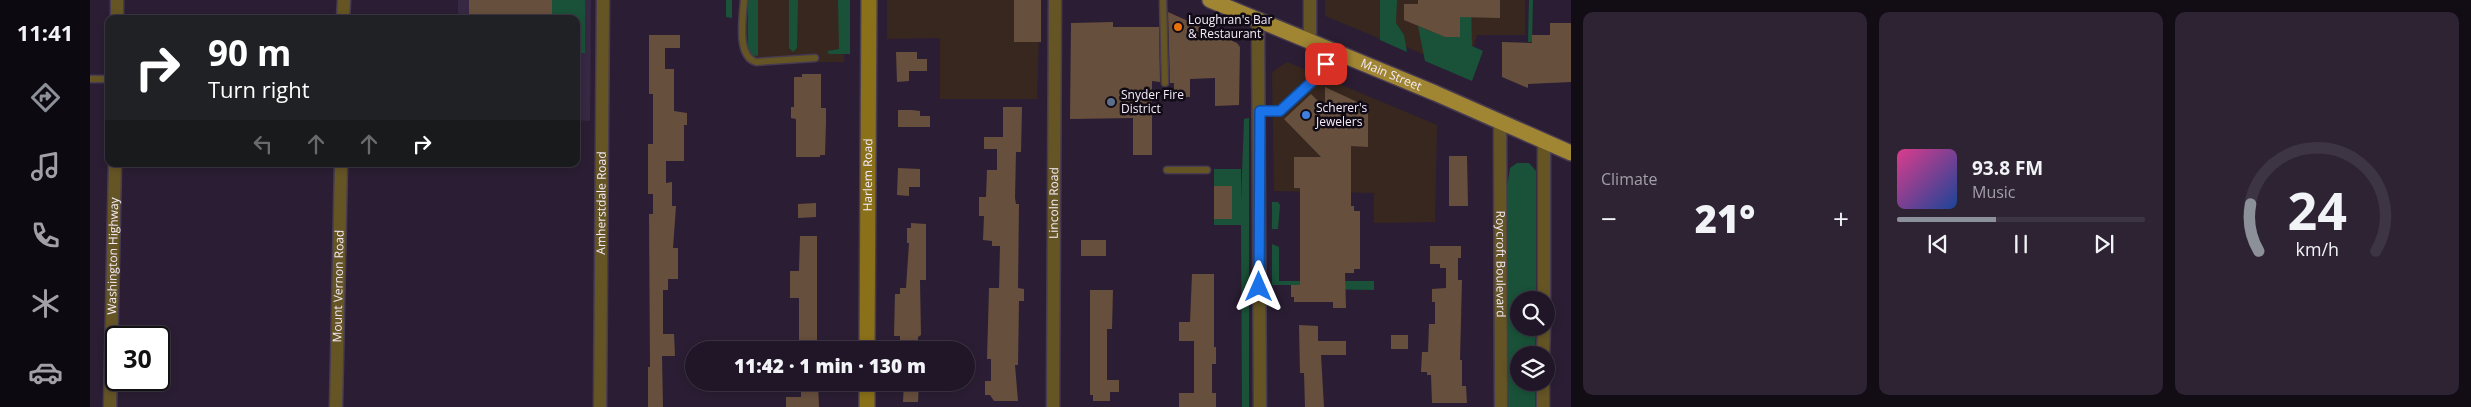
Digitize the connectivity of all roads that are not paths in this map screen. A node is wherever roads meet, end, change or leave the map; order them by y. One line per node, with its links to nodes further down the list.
1 (117, 0): 10 (street)
2 (344, 0): 11 (street)
3 (603, 0): 33 (street, Amherstdale Road)
4 (744, 0): 15 (lane)
5 (869, 0): 28 (main road, Harlem Road)
6 (1055, 0): 35 (street, Lincoln Road)
7 (1163, 0): 18 (lane)
8 (1210, 0): 12 (main road, Main Street)
9 (1310, 0): 13 (street)
10 (117, 15)
11 (344, 15)
12 (1258, 20): 13 (main road, Main Street); 19 (street)
13 (1310, 42): 14 (main road, Main Street)
14 (1335, 52): 19 (lane); 20 (main road, Main Street)
15 (815, 58)
16 (90, 79): 17 (lane)
17 (105, 79)
18 (1165, 83)
19 (1260, 111): 36 (street)
20 (1500, 122): 21 (main road, Main Street); 37 (street, Roycroft Boulevard)
21 (1544, 142): 22 (main road, Main Street); 27 (street)
22 (1571, 153)
23 (115, 167): 31 (street, Washington Highway)
24 (341, 167): 32 (street, Mount Vernon Road)
25 (1167, 170): 26 (lane)
26 (1207, 170)
27 (1544, 291)
28 (868, 341)
29 (867, 391): 34 (main road)
30 (1543, 391): 38 (street)
31 (110, 407)
32 (336, 407)
33 (600, 407)
34 (867, 407)
35 (1053, 407)
36 (1260, 407)
37 (1501, 407)
38 (1543, 407)

